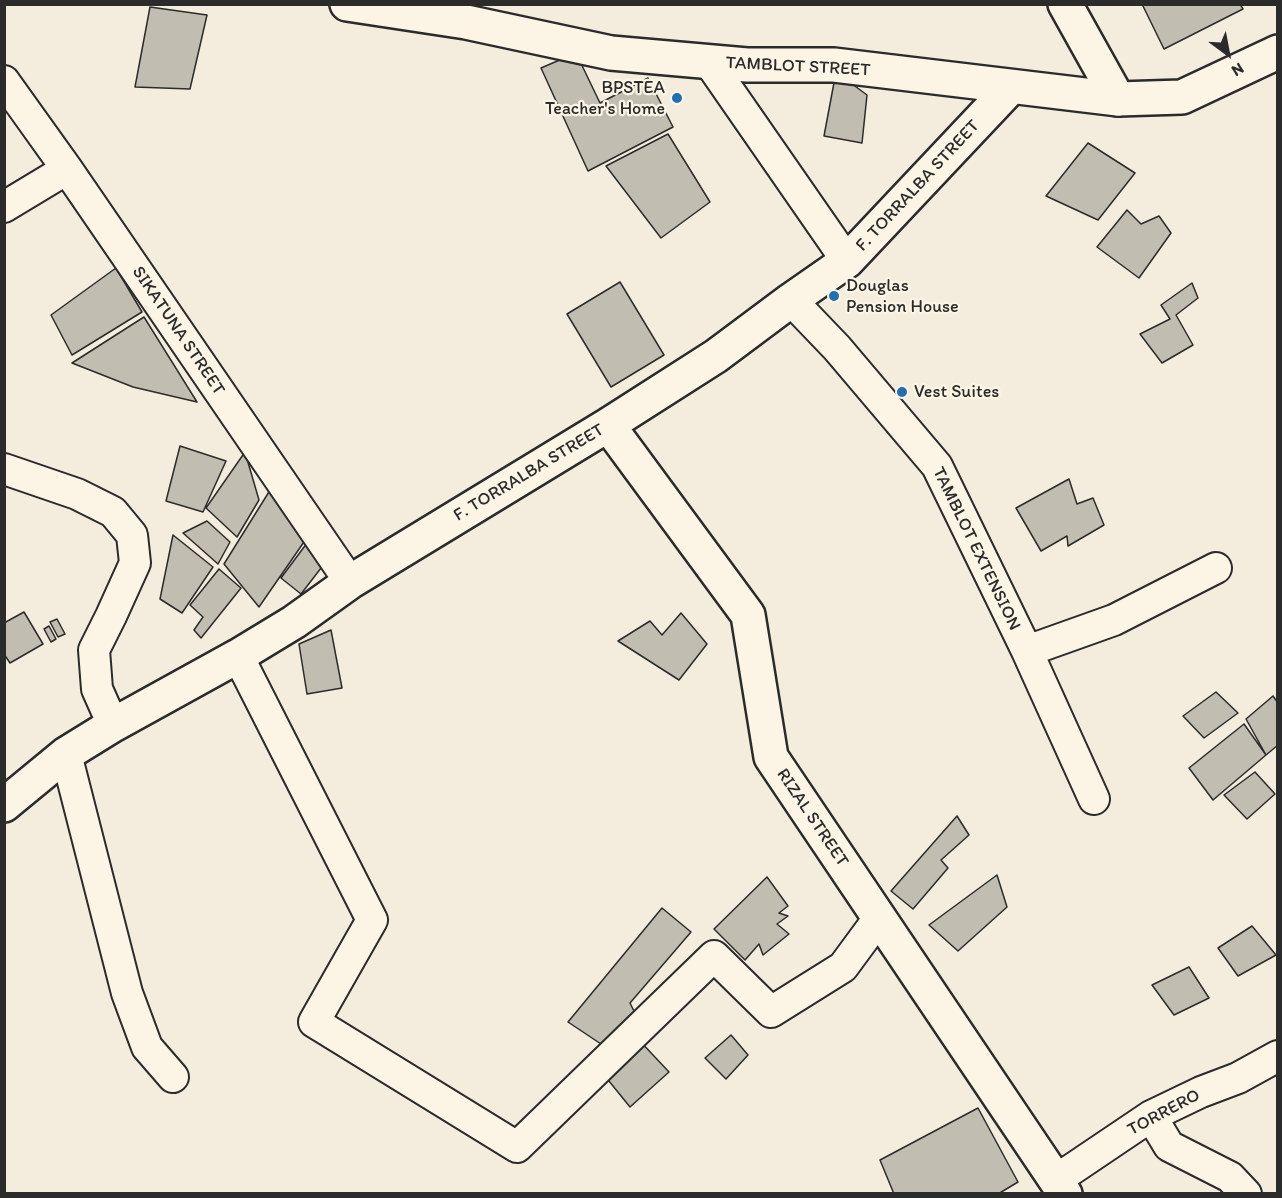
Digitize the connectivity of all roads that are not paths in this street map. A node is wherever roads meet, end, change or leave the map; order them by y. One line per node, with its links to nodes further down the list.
1 (347, 4): 3 (street, TAMBLOT STREET)
2 (1065, 4): 8 (street)
3 (462, 13): 5 (street, TAMBLOT STREET)
4 (1278, 52): 8 (street, TAMBLOT STREET)
5 (709, 62): 7 (street, TAMBLOT STREET); 11 (street)
6 (4, 81): 9 (street, SIKATUNA STREET)
7 (1011, 87): 8 (street, TAMBLOT STREET); 11 (street, F. TORRALBA STREET)
8 (1118, 99)
9 (67, 169): 10 (street); 16 (street, SIKATUNA STREET)
10 (4, 207)
11 (847, 261): 12 (street, F. TORRALBA STREET)
12 (791, 300): 13 (street, F. TORRALBA STREET); 17 (street, TAMBLOT EXTENSION)
13 (608, 424): 16 (street, F. TORRALBA STREET); 23 (street, RIZAL STREET)
14 (4, 468): 19 (street)
15 (1216, 568): 17 (street)
16 (350, 582): 18 (street, F. TORRALBA STREET)
17 (1027, 651): 21 (street, TAMBLOT EXTENSION)
18 (238, 656): 19 (street, F. TORRALBA STREET); 23 (street)
19 (113, 725): 20 (street, F. TORRALBA STREET)
20 (66, 754): 22 (street, F. TORRALBA STREET); 25 (street)
21 (1094, 800)
22 (4, 805)
23 (879, 918): 27 (street, RIZAL STREET)
24 (1278, 1056): 26 (street, TORRERO)
25 (173, 1077)
26 (1151, 1116): 27 (street, TORRERO); 28 (street)
27 (1060, 1187)
28 (1246, 1194)

